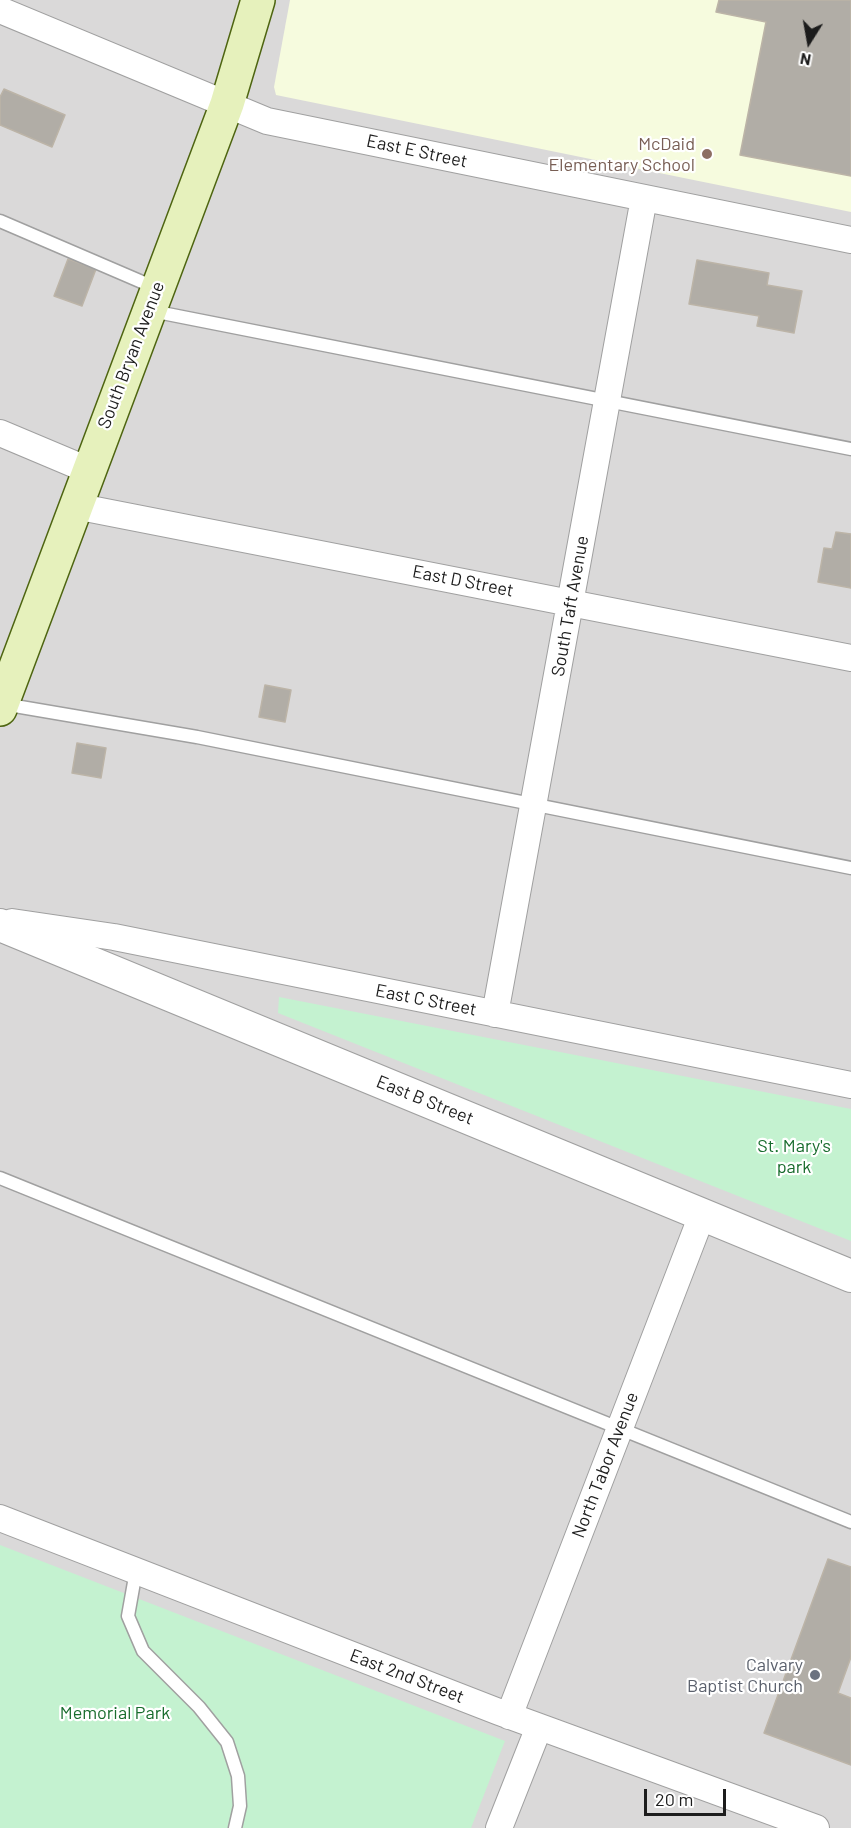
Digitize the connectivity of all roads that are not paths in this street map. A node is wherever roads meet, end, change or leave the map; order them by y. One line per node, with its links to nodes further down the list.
1 (258, 0): 3 (main road, South Bryan Avenue)
2 (0, 10): 3 (street, East E Street)
3 (227, 104): 4 (street, East E Street); 7 (main road, South Bryan Avenue)
4 (645, 198): 6 (street, East E Street); 8 (street, South Taft Avenue)
5 (0, 221): 7 (lane)
6 (851, 240)
7 (152, 299): 8 (lane); 11 (main road, South Bryan Avenue)
8 (608, 401): 10 (lane); 13 (street, South Taft Avenue)
9 (0, 433): 11 (street)
10 (851, 449)
11 (88, 470): 12 (main road, South Bryan Avenue)
12 (75, 506): 13 (street, East D Street); 15 (main road, South Bryan Avenue)
13 (571, 602): 14 (street, East D Street); 17 (street, South Taft Avenue)
14 (851, 658)
15 (7, 667): 16 (main road, South Bryan Avenue)
16 (1, 707): 17 (lane)
17 (534, 804): 18 (lane); 21 (street, South Taft Avenue)
18 (851, 868)
19 (0, 920): 21 (street, East C Street)
20 (0, 925): 24 (street, East B Street)
21 (495, 1014): 22 (street, East C Street)
22 (851, 1085)
23 (0, 1178): 26 (lane)
24 (702, 1215): 25 (street, East B Street); 26 (street, North Tabor Avenue)
25 (851, 1276)
26 (619, 1428): 28 (lane); 30 (street, North Tabor Avenue)
27 (0, 1518): 29 (street, East 2nd Street)
28 (851, 1522)
29 (136, 1571): 30 (street, East 2nd Street); 32 (lane)
30 (509, 1716): 31 (street, East 2nd Street)
31 (539, 1727): 33 (street); 34 (street, East 2nd Street)
32 (235, 1828)
33 (499, 1828)
34 (816, 1828)

